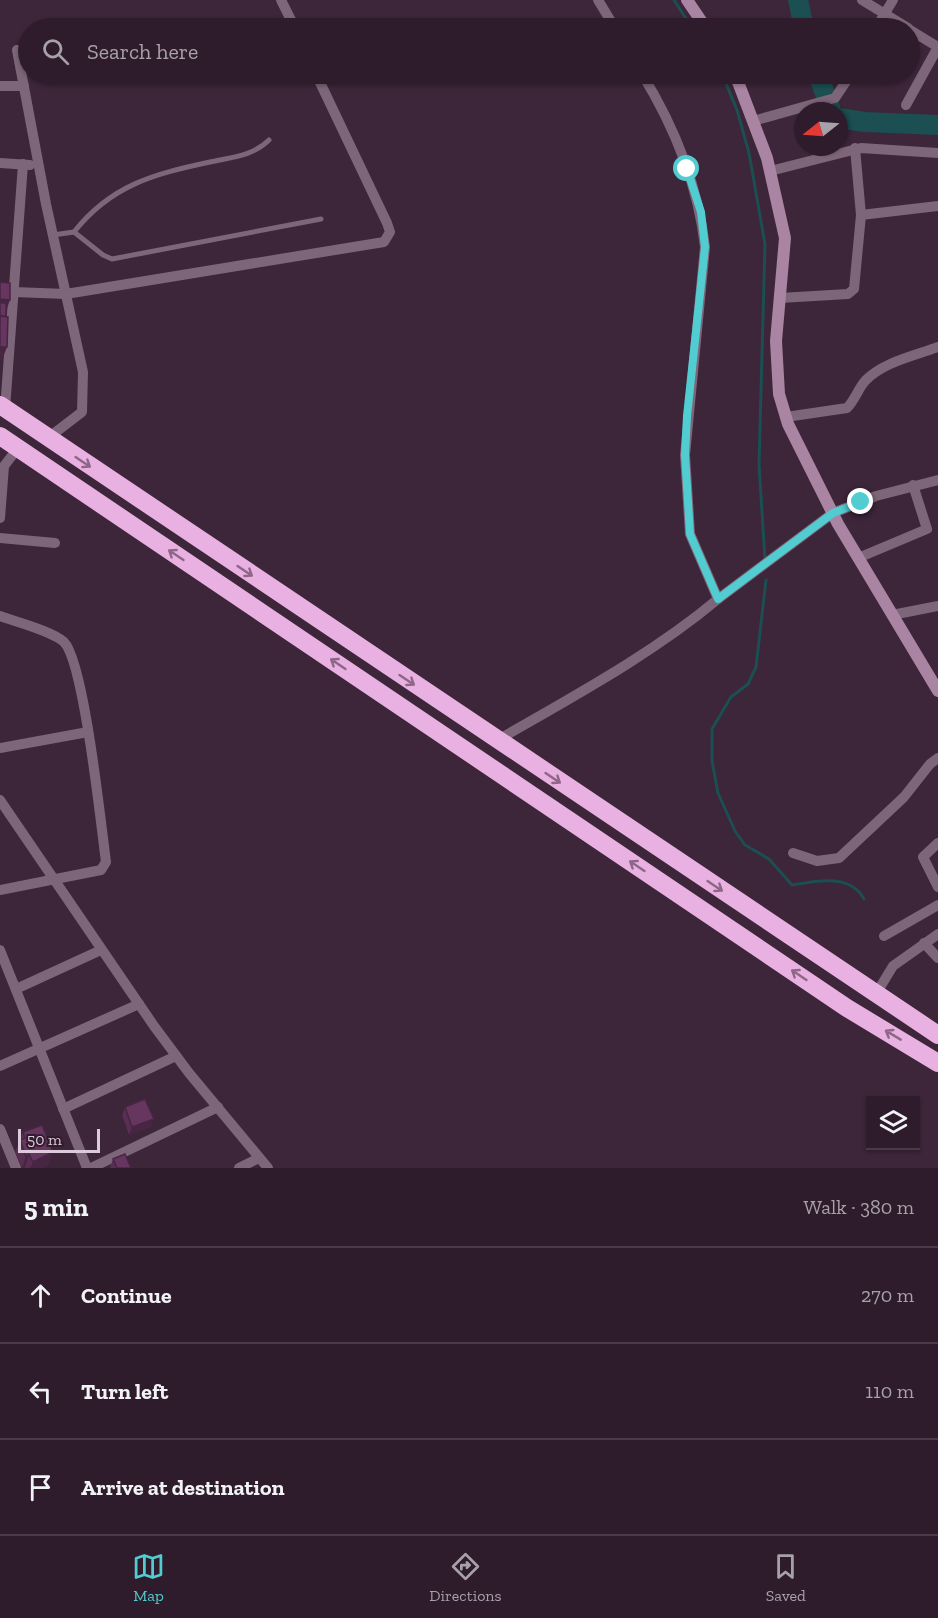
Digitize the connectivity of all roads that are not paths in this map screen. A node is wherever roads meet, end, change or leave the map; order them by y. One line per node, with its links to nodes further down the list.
1 (281, 0): 7 (street)
2 (687, 0): 9 (street)
3 (862, 0): 6 (street)
4 (893, 0): 6 (street)
5 (602, 2): 8 (street)
6 (884, 14): 10 (street); 11 (street)
7 (290, 18)
8 (610, 18)
9 (699, 18)
10 (882, 18)
11 (891, 18)
12 (920, 36): 13 (street)
13 (938, 47): 16 (street)
14 (17, 50): 15 (street)
15 (18, 55)
16 (920, 80)
17 (321, 84): 39 (street)
18 (649, 84): 54 (street)
19 (739, 84): 25 (street)
20 (844, 84): 25 (street)
21 (918, 84): 24 (street)
22 (0, 86): 23 (street)
23 (24, 86): 31 (street)
24 (906, 105)
25 (753, 121): 32 (street)
26 (269, 140): 36 (lane)
27 (855, 148): 28 (street); 32 (street); 34 (street)
28 (938, 153)
29 (0, 163): 30 (street)
30 (23, 164): 31 (street); 38 (street)
31 (38, 165): 37 (street)
32 (770, 171): 40 (street)
33 (938, 206): 34 (street)
34 (861, 215): 40 (street)
35 (321, 219): 36 (lane)
36 (74, 232): 37 (lane)
37 (53, 235): 39 (street)
38 (14, 292): 39 (street); 42 (street)
39 (66, 294): 45 (street)
40 (780, 298): 43 (street)
41 (938, 347): 43 (street)
42 (3, 407): 45 (highway)
43 (786, 417): 49 (street)
44 (0, 436): 46 (highway)
45 (48, 438): 60 (highway, one-way to 60)
46 (18, 448): 50 (street); 83 (highway, one-way to 46)
47 (938, 480): 48 (street)
48 (913, 485): 49 (street); 53 (street)
49 (833, 513): 53 (street); 54 (street)
50 (0, 518)
51 (0, 538): 52 (street)
52 (55, 543)
53 (858, 558): 56 (street)
54 (718, 599): 60 (street)
55 (938, 606): 56 (street)
56 (892, 615): 58 (street)
57 (0, 616): 59 (street)
58 (938, 691)
59 (88, 732): 61 (street); 67 (street)
60 (500, 743): 78 (highway, one-way to 78)
61 (0, 748)
62 (938, 758): 66 (street)
63 (0, 800): 64 (street)
64 (5, 816): 67 (street)
65 (938, 843): 68 (street)
66 (793, 853)
67 (54, 879): 69 (street); 75 (street)
68 (938, 887)
69 (0, 890)
70 (938, 905): 72 (street)
71 (938, 934): 73 (street)
72 (884, 936)
73 (924, 943): 76 (street); 78 (street)
74 (0, 950): 77 (street)
75 (101, 950): 77 (street); 79 (street)
76 (938, 958)
77 (16, 989): 81 (street)
78 (869, 989): 80 (highway)
79 (139, 1004): 81 (street); 82 (street)
80 (938, 1035)
81 (39, 1049): 84 (street); 86 (street)
82 (176, 1056): 85 (street); 86 (street)
83 (938, 1063)
84 (0, 1066)
85 (218, 1107): 88 (street); 90 (street)
86 (63, 1109): 90 (street)
87 (0, 1129): 89 (street)
88 (259, 1158): 91 (street); 92 (street)
89 (16, 1168)
90 (89, 1168)
91 (238, 1168)
92 (268, 1168)

